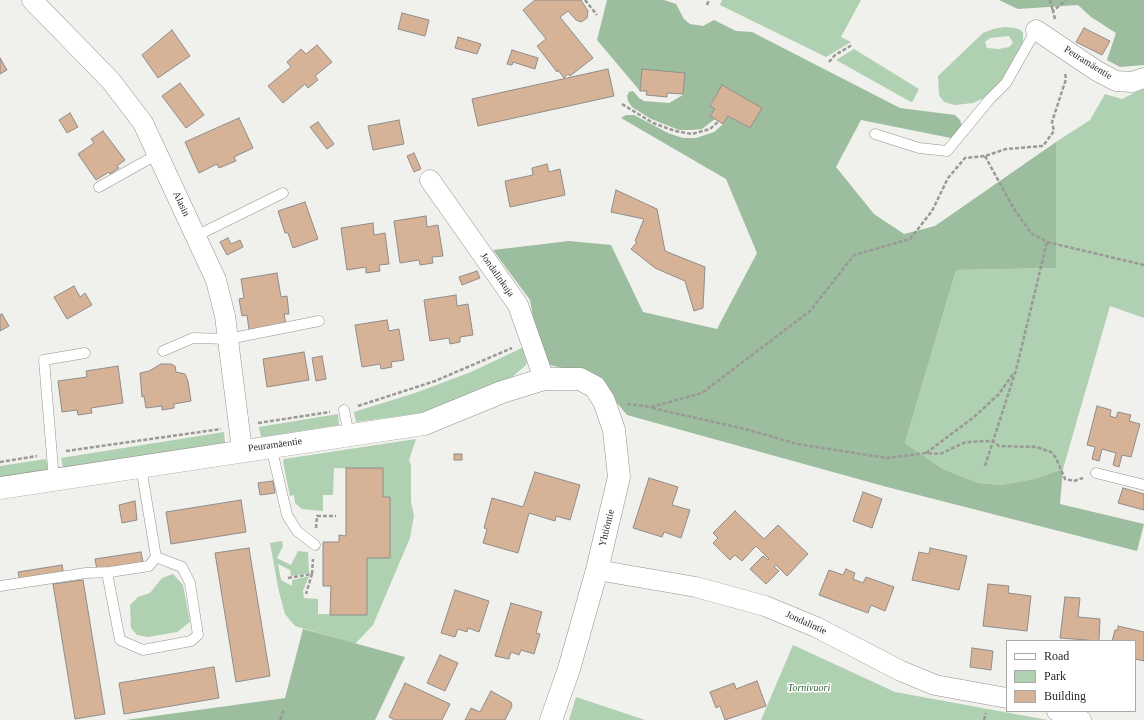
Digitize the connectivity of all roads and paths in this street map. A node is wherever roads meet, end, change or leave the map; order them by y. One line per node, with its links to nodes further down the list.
1 (32, 0): 14 (street, Alasin)
2 (585, 0): 5 (path)
3 (709, 0): 4 (path)
4 (707, 5)
5 (597, 15)
6 (1036, 30): 8 (street, Peuramäentie); 13 (lane)
7 (852, 45): 9 (path)
8 (1062, 47): 10 (street, Peuramäentie); 15 (path)
9 (829, 62)
10 (1144, 78)
11 (622, 104): 12 (path)
12 (719, 121)
13 (875, 134)
14 (158, 154): 17 (lane); 19 (street, Alasin)
15 (985, 156): 20 (path); 30 (path)
16 (430, 180): 24 (street, Jondalinkuja)
17 (98, 187)
18 (283, 193): 19 (lane)
19 (196, 236): 23 (street, Alasin)
20 (1047, 242): 21 (path); 27 (path)
21 (1144, 266)
22 (319, 321): 23 (lane)
23 (228, 339): 25 (lane); 32 (street, Alasin)
24 (531, 340): 28 (street, Jondalinkuja); 31 (path)
25 (163, 351)
26 (85, 353): 37 (lane)
27 (1016, 370): 34 (path); 38 (path)
28 (544, 380): 29 (street, Yhtiöntie); 33 (street, Peuramäentie)
29 (604, 401): 30 (path); 48 (street, Yhtiöntie)
30 (651, 407): 38 (path)
31 (344, 410): 32 (path); 33 (lane)
32 (239, 426): 36 (street, Alasin); 37 (path)
33 (348, 435): 35 (street, Peuramäentie)
34 (993, 441): 38 (path); 40 (path); 42 (path)
35 (271, 446): 36 (street, Peuramäentie); 46 (lane)
36 (242, 450): 41 (street, Peuramäentie)
37 (51, 453): 39 (path); 43 (lane)
38 (926, 453)
39 (0, 462)
40 (985, 466)
41 (141, 467): 43 (street, Peuramäentie); 47 (lane)
42 (1096, 473): 44 (lane)
43 (54, 480): 45 (street, Peuramäentie)
44 (1144, 485)
45 (0, 488)
46 (315, 545)
47 (156, 557): 49 (lane); 49 (lane)
48 (597, 570): 53 (street, Jondalintie); 57 (street, Yhtiöntie)
49 (110, 572): 51 (lane)
50 (288, 578): 52 (path)
51 (0, 586)
52 (306, 594)
53 (1006, 698)
54 (284, 709): 56 (path)
55 (1060, 712): 58 (street)
56 (280, 720)
57 (551, 720)
58 (1081, 720)

